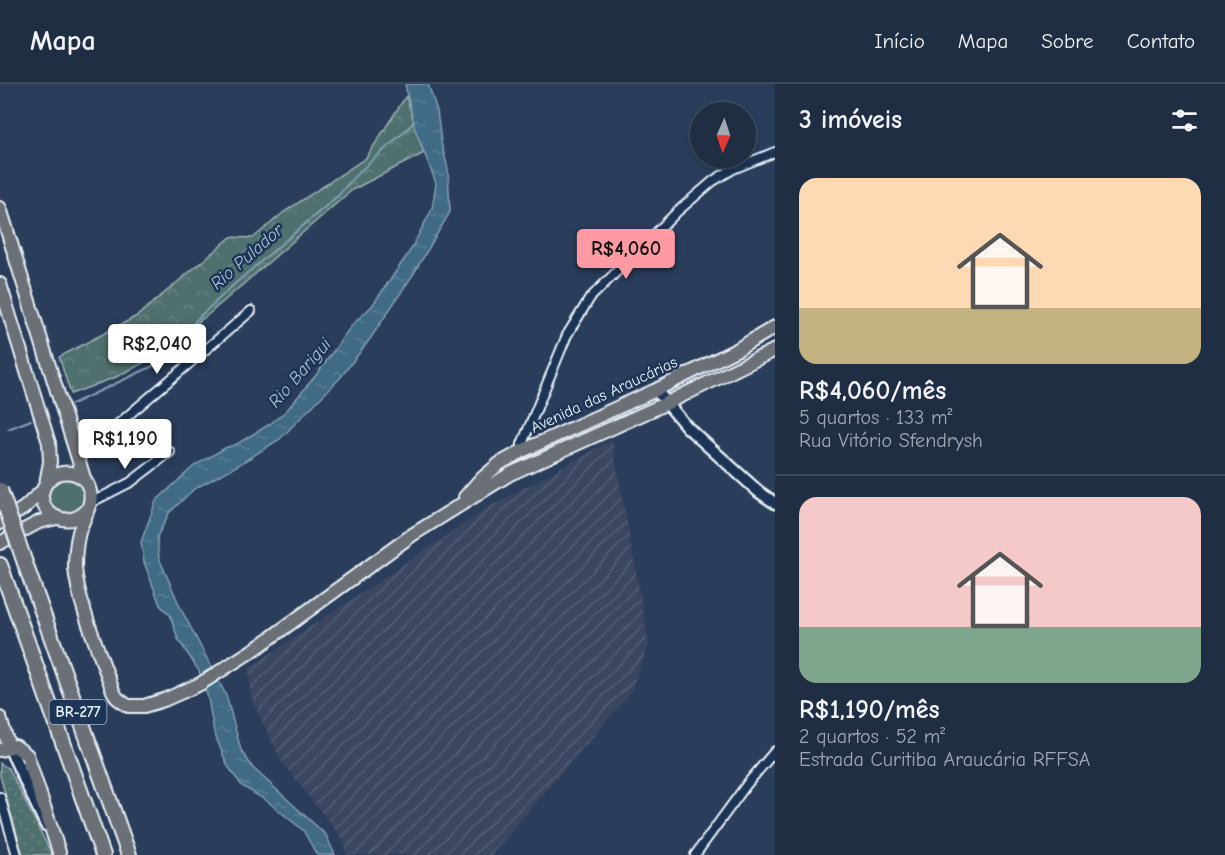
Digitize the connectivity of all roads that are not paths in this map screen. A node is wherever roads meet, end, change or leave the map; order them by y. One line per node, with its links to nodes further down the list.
1 (775, 152): 9 (street)
2 (0, 208): 11 (main road)
3 (0, 284): 14 (main road)
4 (251, 311): 11 (street)
5 (775, 327): 7 (main road, Avenida das Araucárias)
6 (775, 350): 8 (main road, Avenida das Araucárias)
7 (656, 390): 8 (street); 9 (main road, Avenida das Araucárias)
8 (667, 403): 12 (main road, Avenida das Araucárias); 16 (street)
9 (522, 451): 12 (main road); 18 (main road, Avenida das Araucárias)
10 (170, 452): 17 (street)
11 (78, 458): 13 (main road)
12 (510, 474): 18 (main road, Avenida das Araucárias)
13 (86, 481): 14 (main road); 17 (main road)
14 (45, 487): 19 (main road); 20 (main road)
15 (0, 490): 31 (highway, BR-277, bridge)
16 (775, 503)
17 (88, 506): 19 (main road); 22 (main road)
18 (458, 506): 22 (main road, Avenida das Araucárias)
19 (60, 519): 21 (main road); 22 (main road)
20 (0, 523)
21 (0, 543)
22 (75, 554)
23 (2, 570): 30 (highway, BR-277)
24 (0, 718): 25 (main road)
25 (4, 748): 28 (main road)
26 (775, 751): 32 (street)
27 (0, 797): 29 (street)
28 (60, 853)
29 (17, 855)
30 (103, 855)
31 (129, 855)
32 (695, 855)

